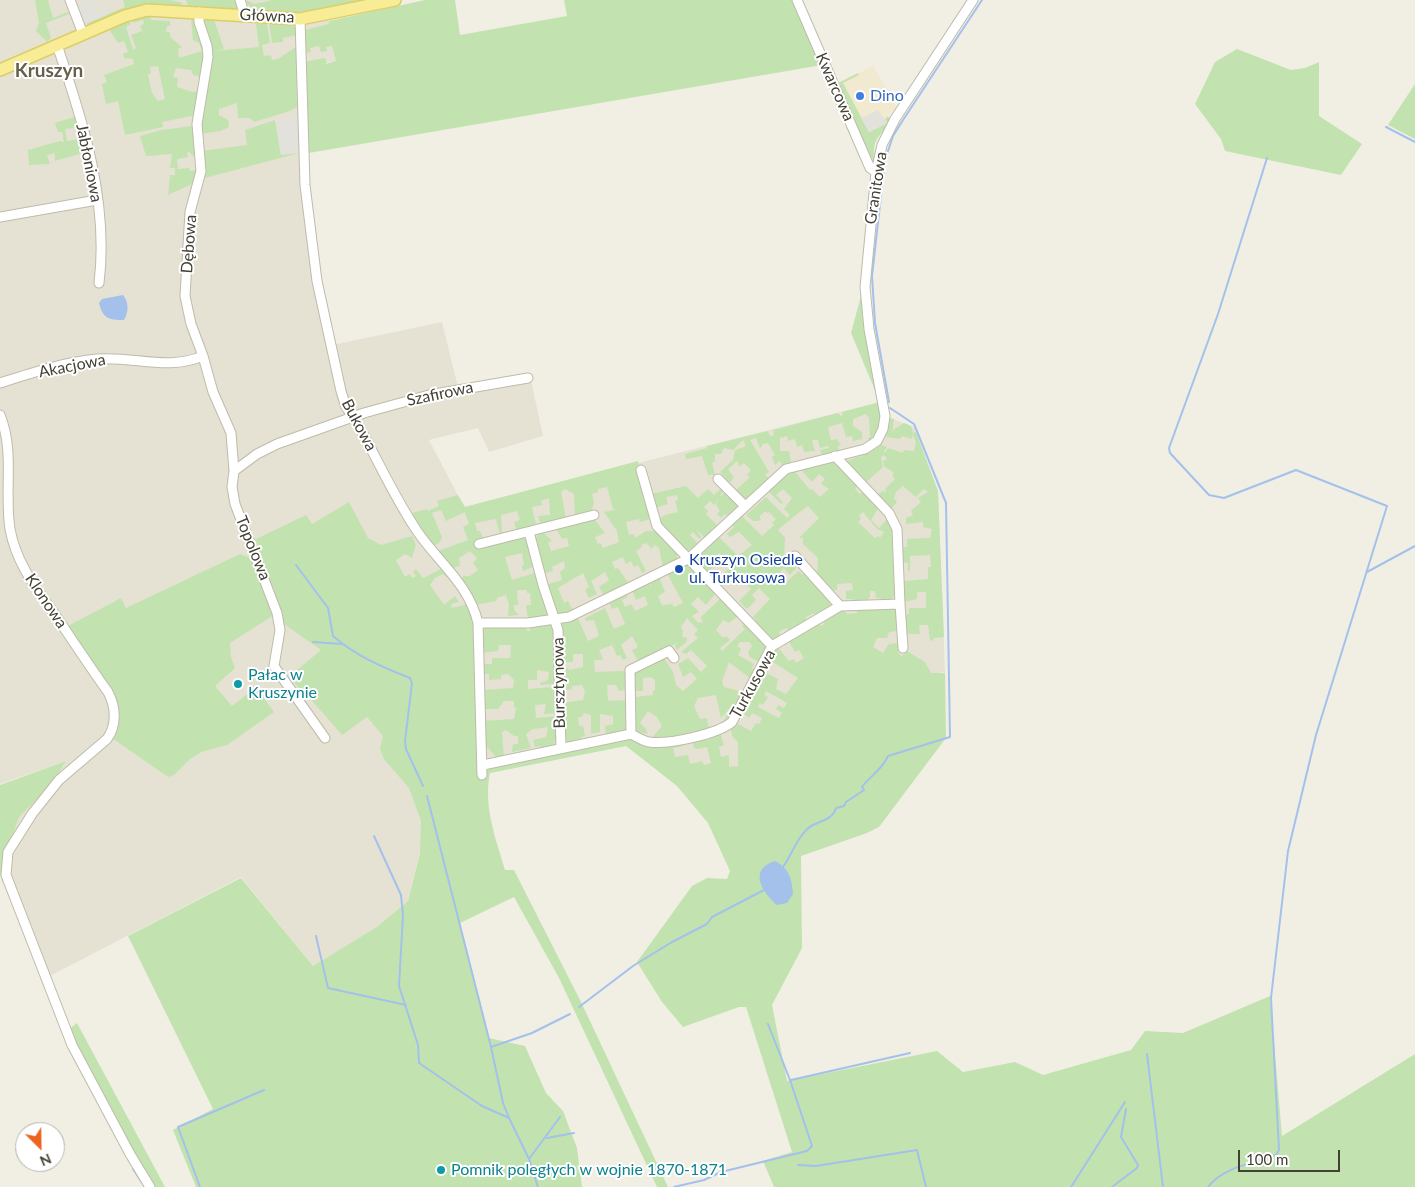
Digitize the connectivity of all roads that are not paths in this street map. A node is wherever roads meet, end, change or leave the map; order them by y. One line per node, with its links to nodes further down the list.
1 (70, 0): 9 (street)
2 (240, 0): 7 (street)
3 (395, 0): 8 (main road, Główna)
4 (797, 0): 12 (street, Kwarcowa)
5 (973, 0): 12 (street, Granitowa)
6 (199, 12): 7 (main road, Główna); 9 (main road, Główna); 16 (street, Dębowa)
7 (245, 16): 8 (main road, Główna)
8 (300, 19): 19 (street, Bukowa)
9 (83, 34): 10 (main road, Główna)
10 (57, 45): 11 (main road, Główna); 13 (street, Jabłoniowa)
11 (0, 70)
12 (876, 172): 23 (street, Granitowa)
13 (98, 200): 14 (street); 15 (street, Jabłoniowa)
14 (0, 217)
15 (100, 283)
16 (203, 356): 18 (street, Akacjowa); 25 (street, Dębowa)
17 (528, 378): 21 (street, Szafirowa)
18 (0, 383)
19 (346, 407): 21 (street, Bukowa); 22 (street)
20 (0, 415): 45 (street, Klonowa)
21 (353, 417): 22 (street); 36 (street, Bukowa)
22 (329, 425): 25 (street)
23 (835, 456): 27 (street); 33 (street)
24 (641, 470): 32 (street)
25 (234, 471): 41 (street, Topolowa)
26 (718, 479): 27 (street)
27 (745, 506): 32 (street)
28 (594, 515): 29 (street)
29 (530, 532): 30 (street); 35 (street, Bursztynowa)
30 (479, 544)
31 (795, 556): 34 (street)
32 (688, 559): 35 (street); 37 (street)
33 (900, 604): 34 (street, Turkusowa); 38 (street)
34 (840, 606): 37 (street, Turkusowa)
35 (555, 620): 36 (street); 42 (street, Bursztynowa)
36 (478, 623): 43 (street, Bukowa)
37 (772, 646): 40 (street, Turkusowa)
38 (903, 648)
39 (674, 658): 40 (street)
40 (632, 734): 42 (street)
41 (326, 738)
42 (561, 748): 43 (street)
43 (483, 766): 44 (street, Bukowa)
44 (482, 775)
45 (150, 1187)

